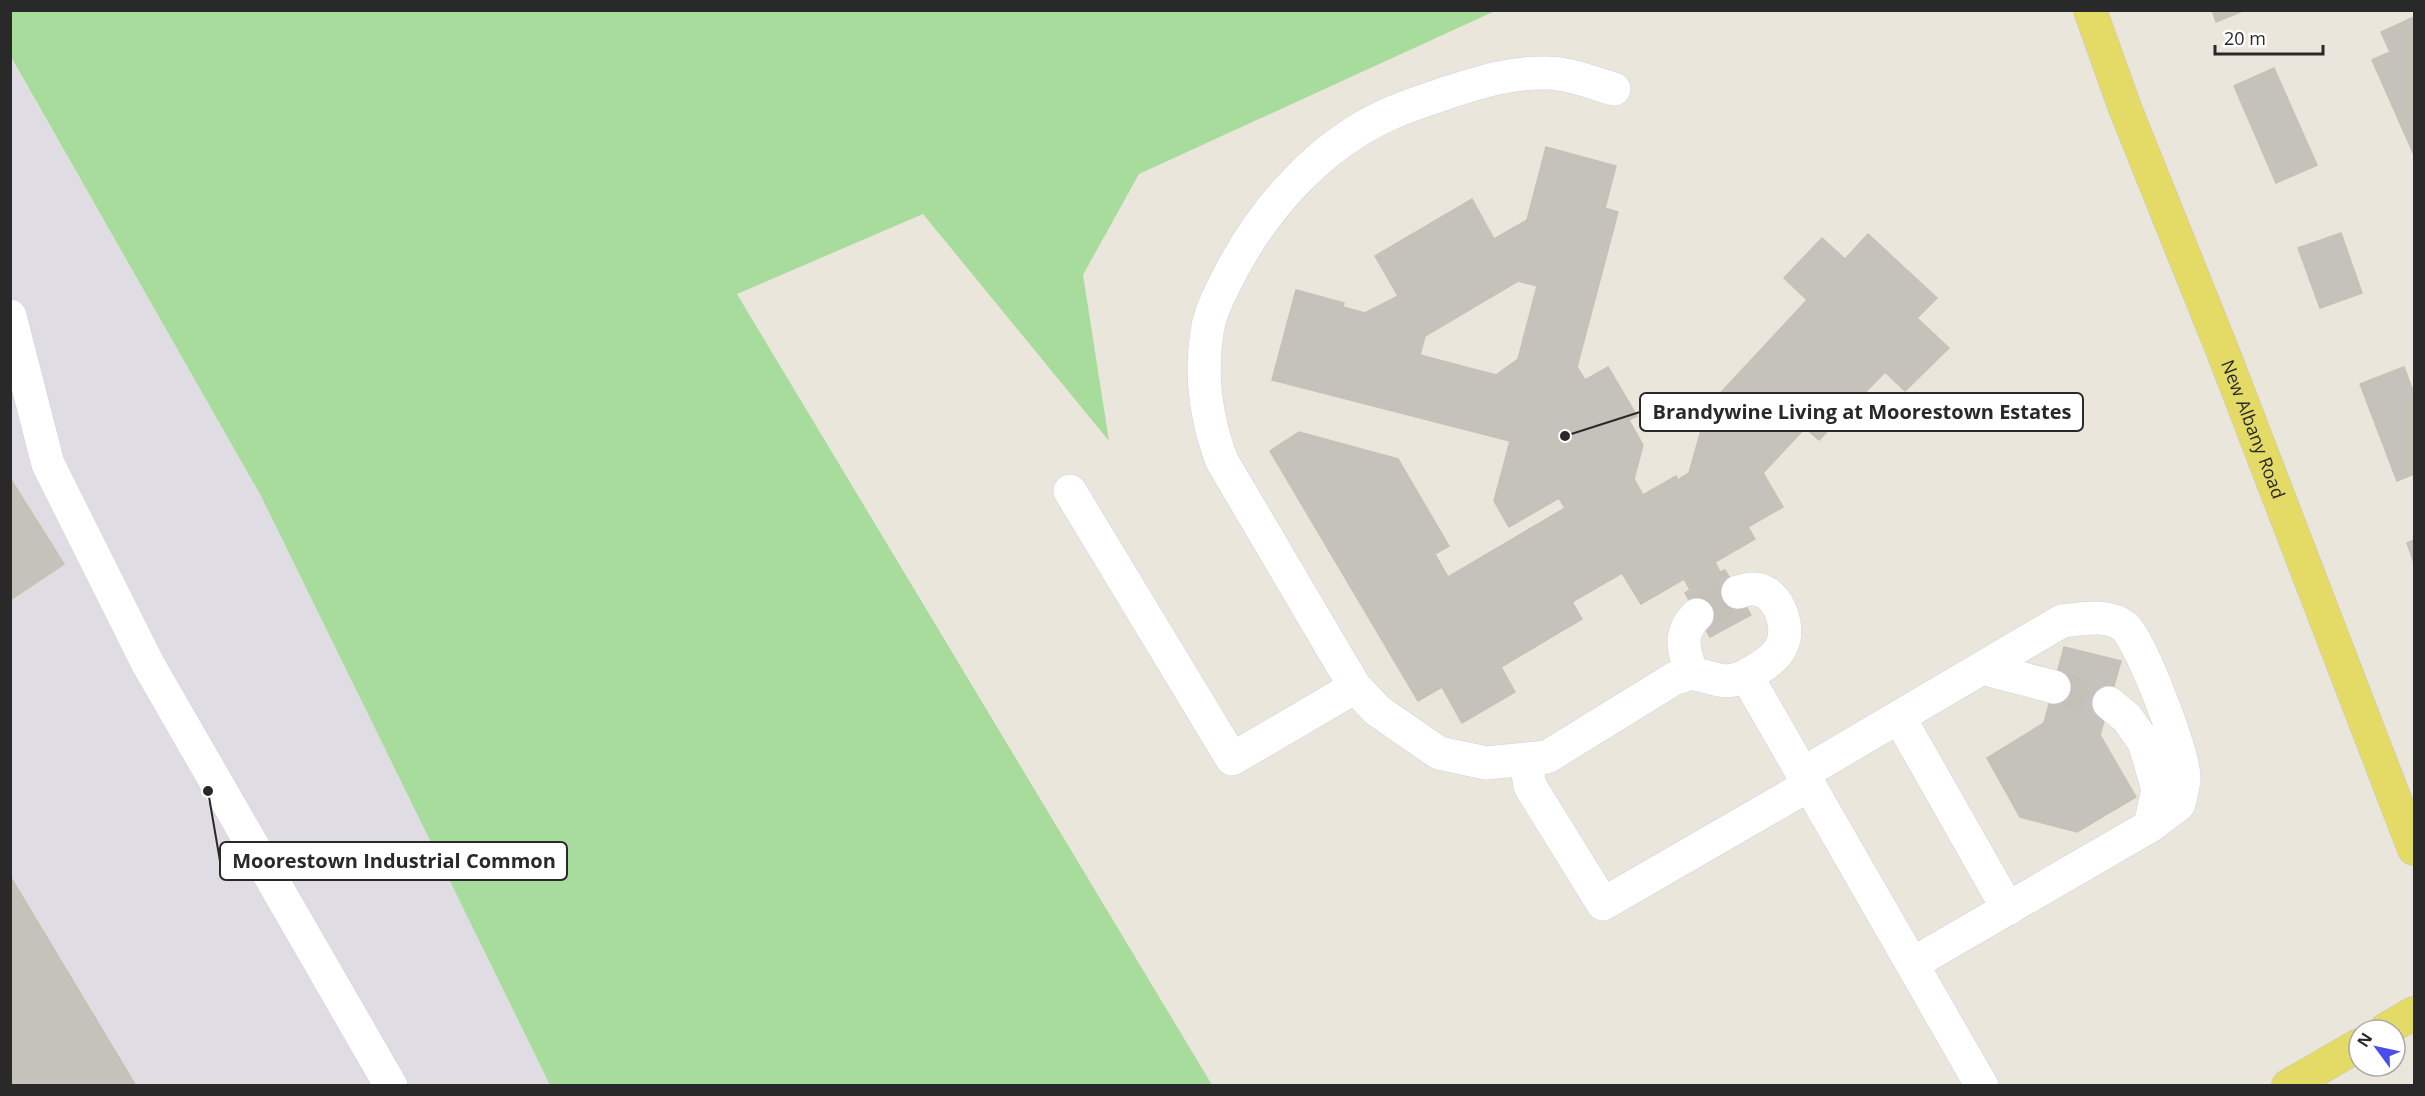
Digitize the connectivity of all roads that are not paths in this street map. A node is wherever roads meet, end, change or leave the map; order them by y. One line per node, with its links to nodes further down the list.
1 (2090, 10): 17 (main road, New Albany Road)
2 (1614, 89): 10 (lane)
3 (10, 316): 21 (lane)
4 (1070, 491): 10 (lane)
5 (1738, 592): 9 (lane)
6 (1697, 615): 8 (lane)
7 (1982, 668): 11 (lane); 13 (lane); 16 (lane)
8 (1692, 673): 9 (lane); 14 (lane)
9 (1746, 675): 15 (lane)
10 (1355, 687): 14 (lane)
11 (2054, 687)
12 (2109, 703): 16 (lane)
13 (1899, 717): 15 (lane); 18 (lane)
14 (1526, 761): 15 (lane)
15 (1805, 780): 19 (lane)
16 (2150, 826): 18 (lane)
17 (2415, 849)
18 (2008, 909): 19 (lane)
19 (1912, 964): 22 (lane)
20 (2347, 1052): 23 (main road)
21 (391, 1086)
22 (1982, 1086)
23 (2288, 1086)

